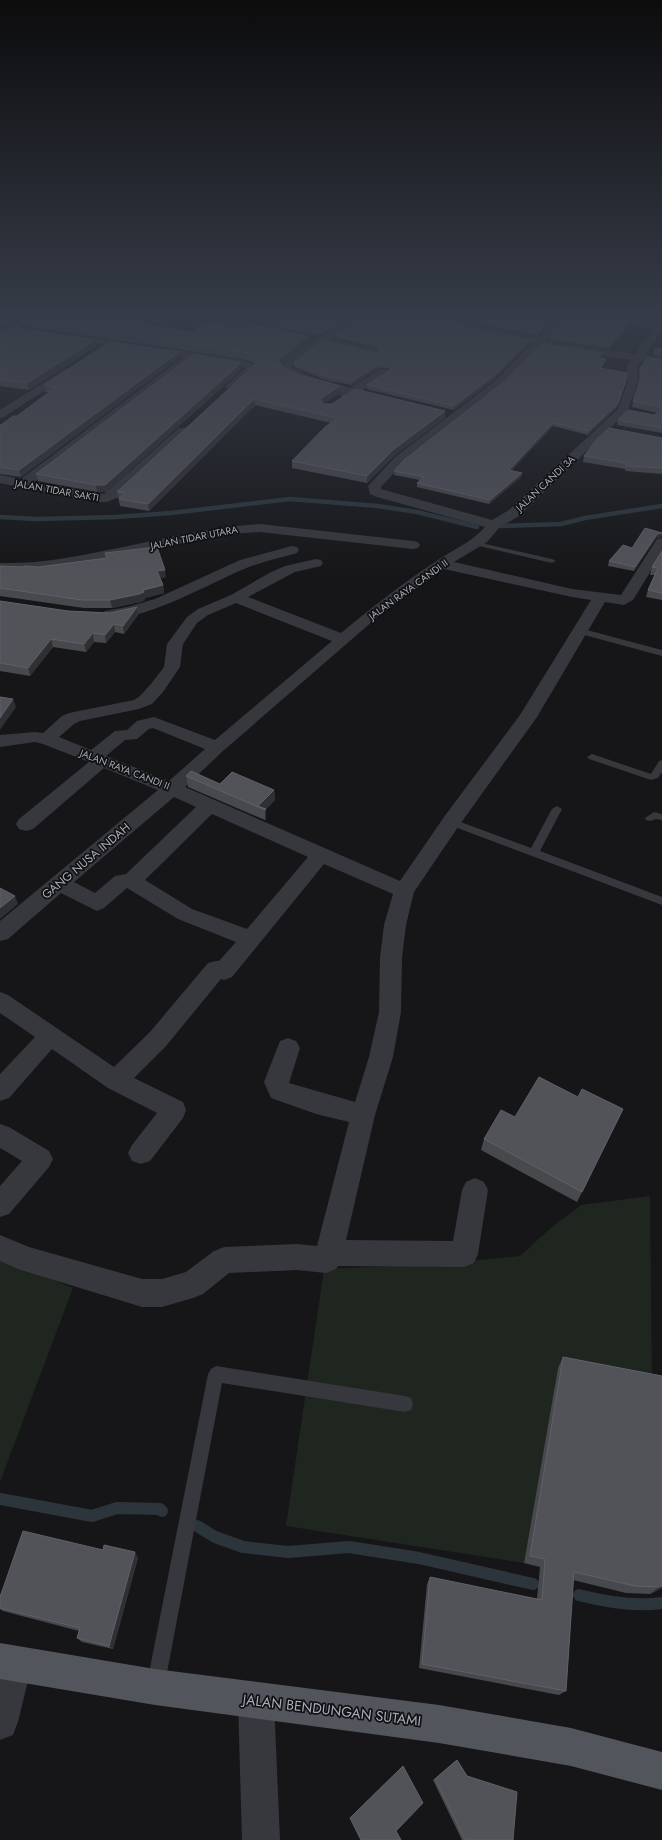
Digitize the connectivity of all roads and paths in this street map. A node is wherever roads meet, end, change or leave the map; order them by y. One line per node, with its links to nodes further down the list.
1 (17, 404): 8 (street)
2 (128, 404): 14 (street)
3 (473, 404): 9 (street)
4 (625, 404): 5 (street, JALAN CANDI 3A)
5 (623, 410): 7 (street); 11 (street, JALAN CANDI 3A)
6 (444, 413): 9 (street)
7 (638, 413)
8 (0, 415)
9 (458, 416): 15 (street)
10 (194, 421): 14 (street, JALAN TIDAR SAKTI)
11 (606, 428): 12 (street); 15 (street, JALAN CANDI 3A)
12 (620, 430)
13 (0, 479): 14 (street, JALAN TIDAR SAKTI)
14 (23, 484)
15 (494, 525): 16 (street, JALAN RAYA CANDI II)
16 (479, 541): 20 (lane); 22 (street, JALAN RAYA CANDI II)
17 (662, 542): 23 (street)
18 (413, 546): 24 (street, JALAN TIDAR UTARA)
19 (292, 550): 27 (street)
20 (552, 561)
21 (316, 563): 26 (street)
22 (441, 564): 25 (street); 31 (street, JALAN RAYA CANDI II)
23 (655, 565): 25 (street)
24 (0, 567)
25 (600, 597): 30 (street)
26 (236, 598): 29 (street); 31 (street)
27 (158, 603): 28 (street); 29 (street)
28 (95, 615)
29 (182, 616): 33 (street)
30 (580, 631): 32 (lane); 44 (street)
31 (342, 639): 35 (street, JALAN RAYA CANDI II)
32 (662, 653)
33 (46, 738): 34 (street, JALAN RAYA CANDI II); 37 (street, JALAN RAYA CANDI II)
34 (0, 741)
35 (217, 747): 37 (street); 39 (street, JALAN RAYA CANDI II)
36 (592, 757): 38 (lane)
37 (98, 759): 39 (street, JALAN RAYA CANDI II); 45 (street)
38 (662, 763)
39 (172, 789): 40 (street); 49 (street, GANG NUSA INDAH)
40 (209, 806): 47 (street); 48 (street)
41 (557, 809): 46 (lane)
42 (662, 817): 43 (lane)
43 (650, 818)
44 (451, 822): 46 (lane); 50 (street)
45 (26, 824)
46 (534, 853): 51 (lane)
47 (320, 856): 50 (street); 53 (street)
48 (131, 881): 49 (street); 53 (street)
49 (60, 883): 52 (street, GANG NUSA INDAH)
50 (404, 892): 59 (street)
51 (662, 900)
52 (2, 929)
53 (250, 939): 57 (street)
54 (0, 1001): 55 (street)
55 (50, 1036): 57 (street); 58 (street)
56 (288, 1048): 59 (street)
57 (116, 1081): 61 (street)
58 (0, 1091)
59 (364, 1115): 65 (street)
60 (0, 1135): 63 (street)
61 (141, 1152)
62 (475, 1190): 65 (street)
63 (0, 1205)
64 (0, 1248): 65 (street)
65 (329, 1253)
66 (405, 1404): 68 (lane)
67 (7, 1662): 68 (main road, JALAN BENDUNGAN SUTAMI); 70 (street)
68 (155, 1687): 69 (main road, JALAN BENDUNGAN SUTAMI)
69 (256, 1701): 71 (main road, JALAN BENDUNGAN SUTAMI); 72 (street)
70 (0, 1722)
71 (662, 1771)
72 (260, 1840)

